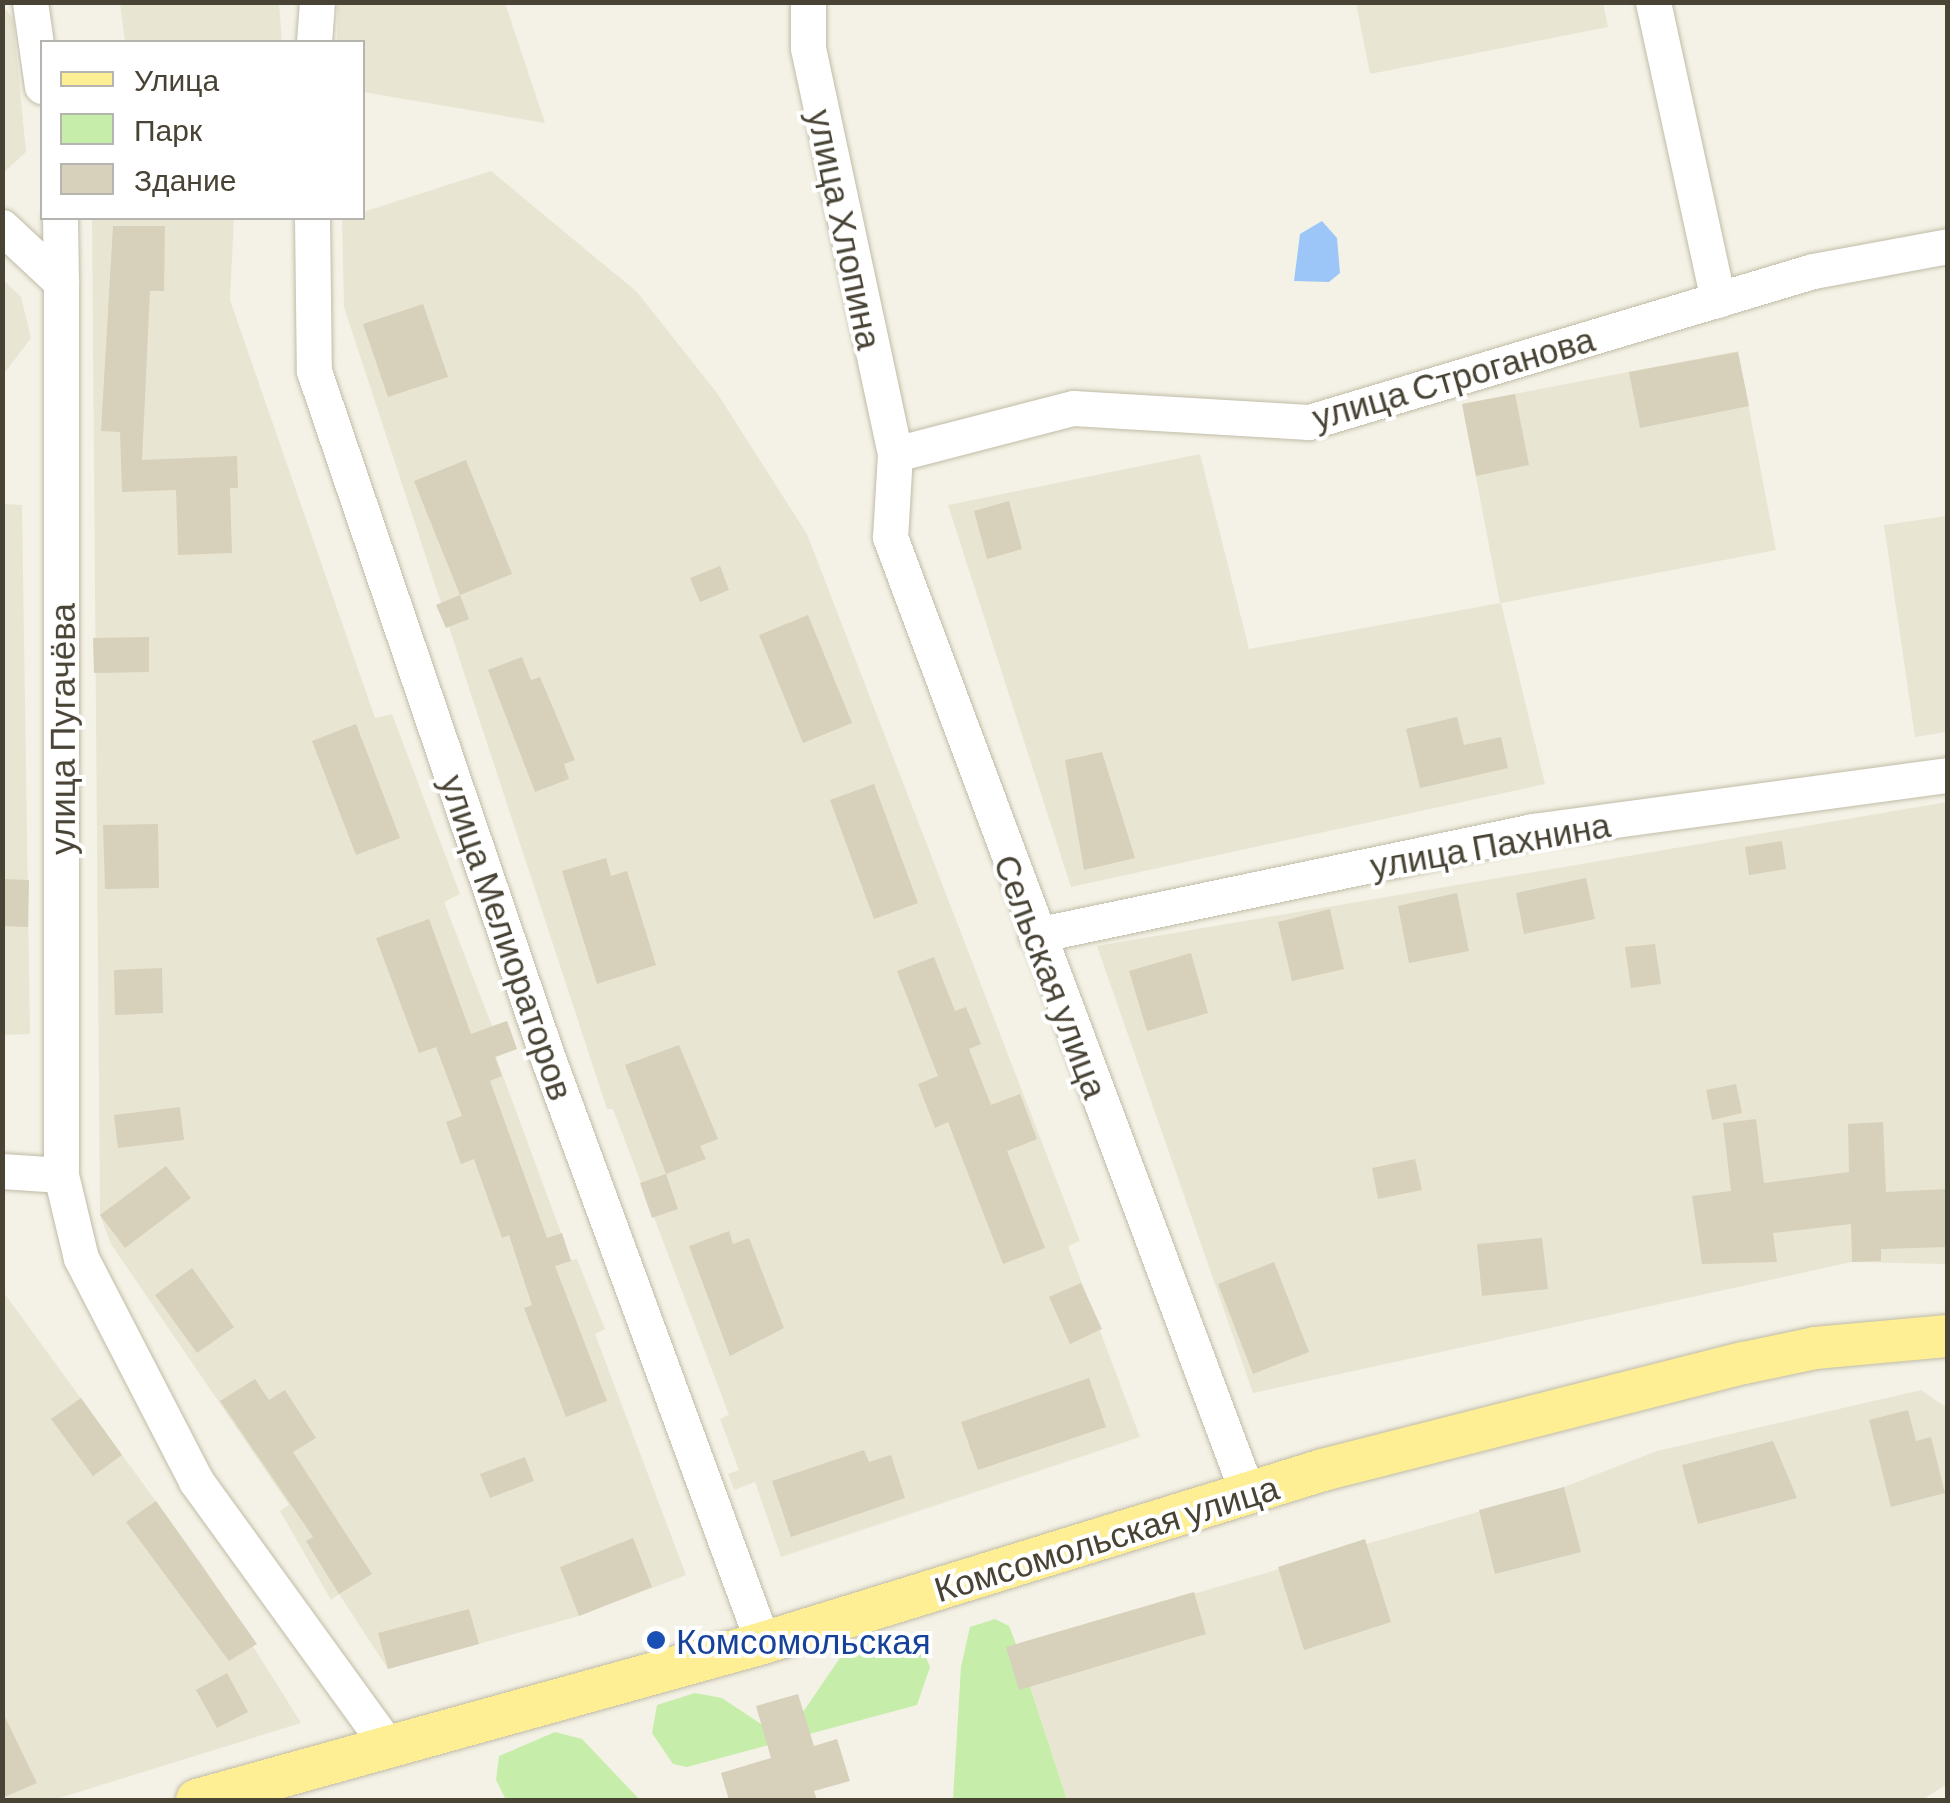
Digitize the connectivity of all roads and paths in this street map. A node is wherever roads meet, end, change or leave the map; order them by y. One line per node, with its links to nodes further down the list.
1 (30, 2): 6 (street)
2 (317, 2): 5 (street)
3 (808, 2): 13 (street, улица Хлопина)
4 (1654, 2): 12 (street)
5 (314, 40)
6 (40, 72)
7 (60, 220): 11 (street, улица Пугачёва)
8 (312, 220): 20 (street, улица Мелиораторов)
9 (2, 227): 11 (street)
10 (1948, 246): 12 (street, улица Строганова)
11 (61, 282): 17 (street, улица Пугачёва)
12 (1718, 300): 13 (street, улица Строганова)
13 (894, 454): 15 (street, Сельская улица)
14 (1948, 776): 15 (street, улица Пахнина)
15 (1036, 934): 19 (street, Сельская улица)
16 (2, 1171): 17 (street)
17 (61, 1175): 21 (street, улица Пугачёва)
18 (1948, 1336): 19 (main road, Комсомольская улица)
19 (1247, 1492): 20 (main road, Комсомольская улица)
20 (764, 1644): 21 (main road, Комсомольская улица)
21 (390, 1748): 22 (main road, Комсомольская улица)
22 (210, 1799)

